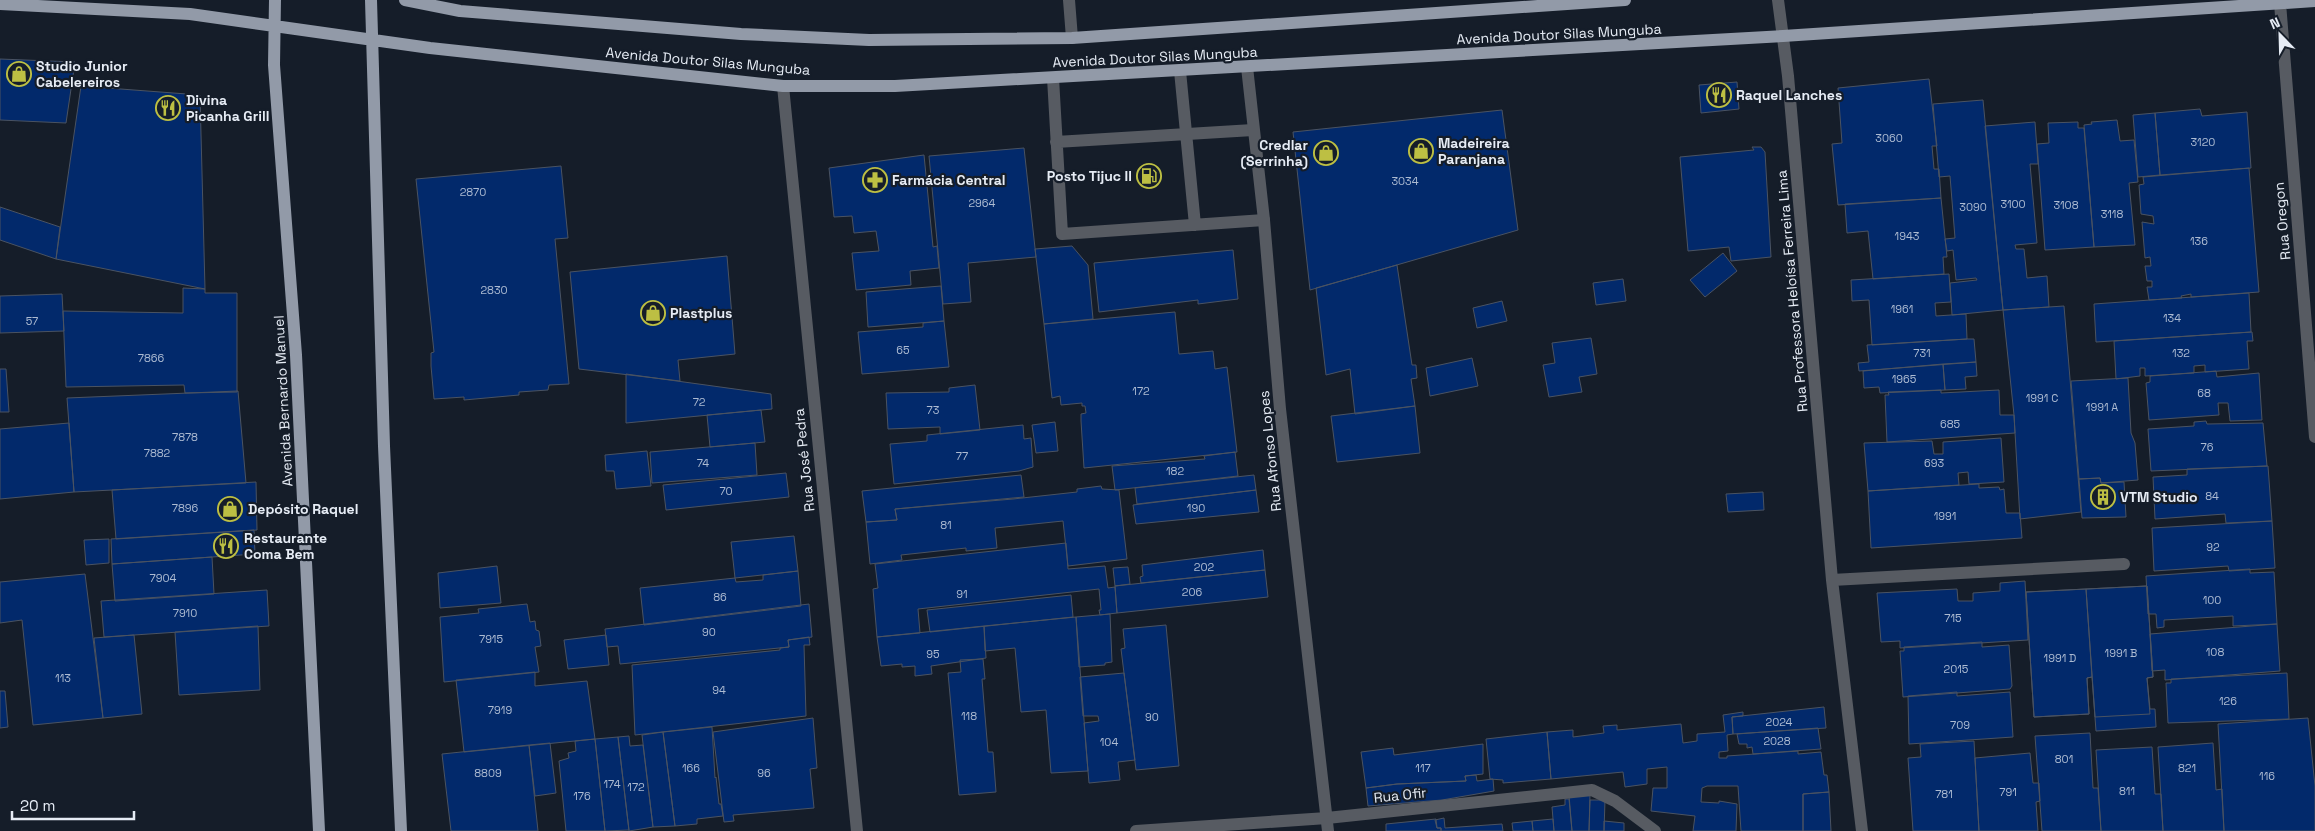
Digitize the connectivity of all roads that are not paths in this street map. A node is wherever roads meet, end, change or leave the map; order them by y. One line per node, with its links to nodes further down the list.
1 (275, 0): 10 (main road, Avenida Bernardo Manuel)
2 (371, 0): 13 (main road)
3 (405, 0): 12 (main road, Avenida Doutor Silas Munguba)
4 (1069, 0): 12 (street)
5 (1624, 0): 12 (main road, Avenida Doutor Silas Munguba)
6 (1778, 0): 11 (street, Rua Professora Heloísa Ferreira Lima)
7 (2315, 1): 8 (main road, Avenida Doutor Silas Munguba)
8 (2280, 3): 11 (main road, Avenida Doutor Silas Munguba); 23 (street, Rua Oregon)
9 (0, 4): 10 (main road, Avenida Doutor Silas Munguba)
10 (275, 26): 13 (main road, Avenida Doutor Silas Munguba); 27 (main road, Avenida Bernardo Manuel)
11 (1783, 36): 14 (main road, Avenida Doutor Silas Munguba); 25 (street, Rua Professora Heloísa Ferreira Lima)
12 (1072, 38)
13 (372, 40): 17 (main road, Avenida Doutor Silas Munguba); 28 (main road)
14 (1247, 68): 15 (main road, Avenida Doutor Silas Munguba); 18 (street, Rua Afonso Lopes)
15 (1180, 71): 16 (main road, Avenida Doutor Silas Munguba); 19 (street)
16 (1052, 78): 17 (main road, Avenida Doutor Silas Munguba); 20 (street)
17 (783, 86): 29 (street, Rua José Pedra)
18 (1253, 130): 19 (street); 21 (street, Rua Afonso Lopes)
19 (1187, 134): 20 (street); 22 (street)
20 (1056, 142): 22 (street)
21 (1264, 220): 22 (street); 26 (street, Rua Afonso Lopes)
22 (1195, 225)
23 (2315, 437)
24 (2124, 564): 25 (street)
25 (1832, 580): 33 (street, Rua Professora Heloísa Ferreira Lima)
26 (1327, 818): 30 (street, Rua Ofir); 31 (street, Rua Afonso Lopes); 32 (street, Rua Ofir)
27 (319, 831)
28 (401, 831)
29 (857, 831)
30 (1136, 831)
31 (1328, 831)
32 (1655, 831)
33 (1862, 831)

